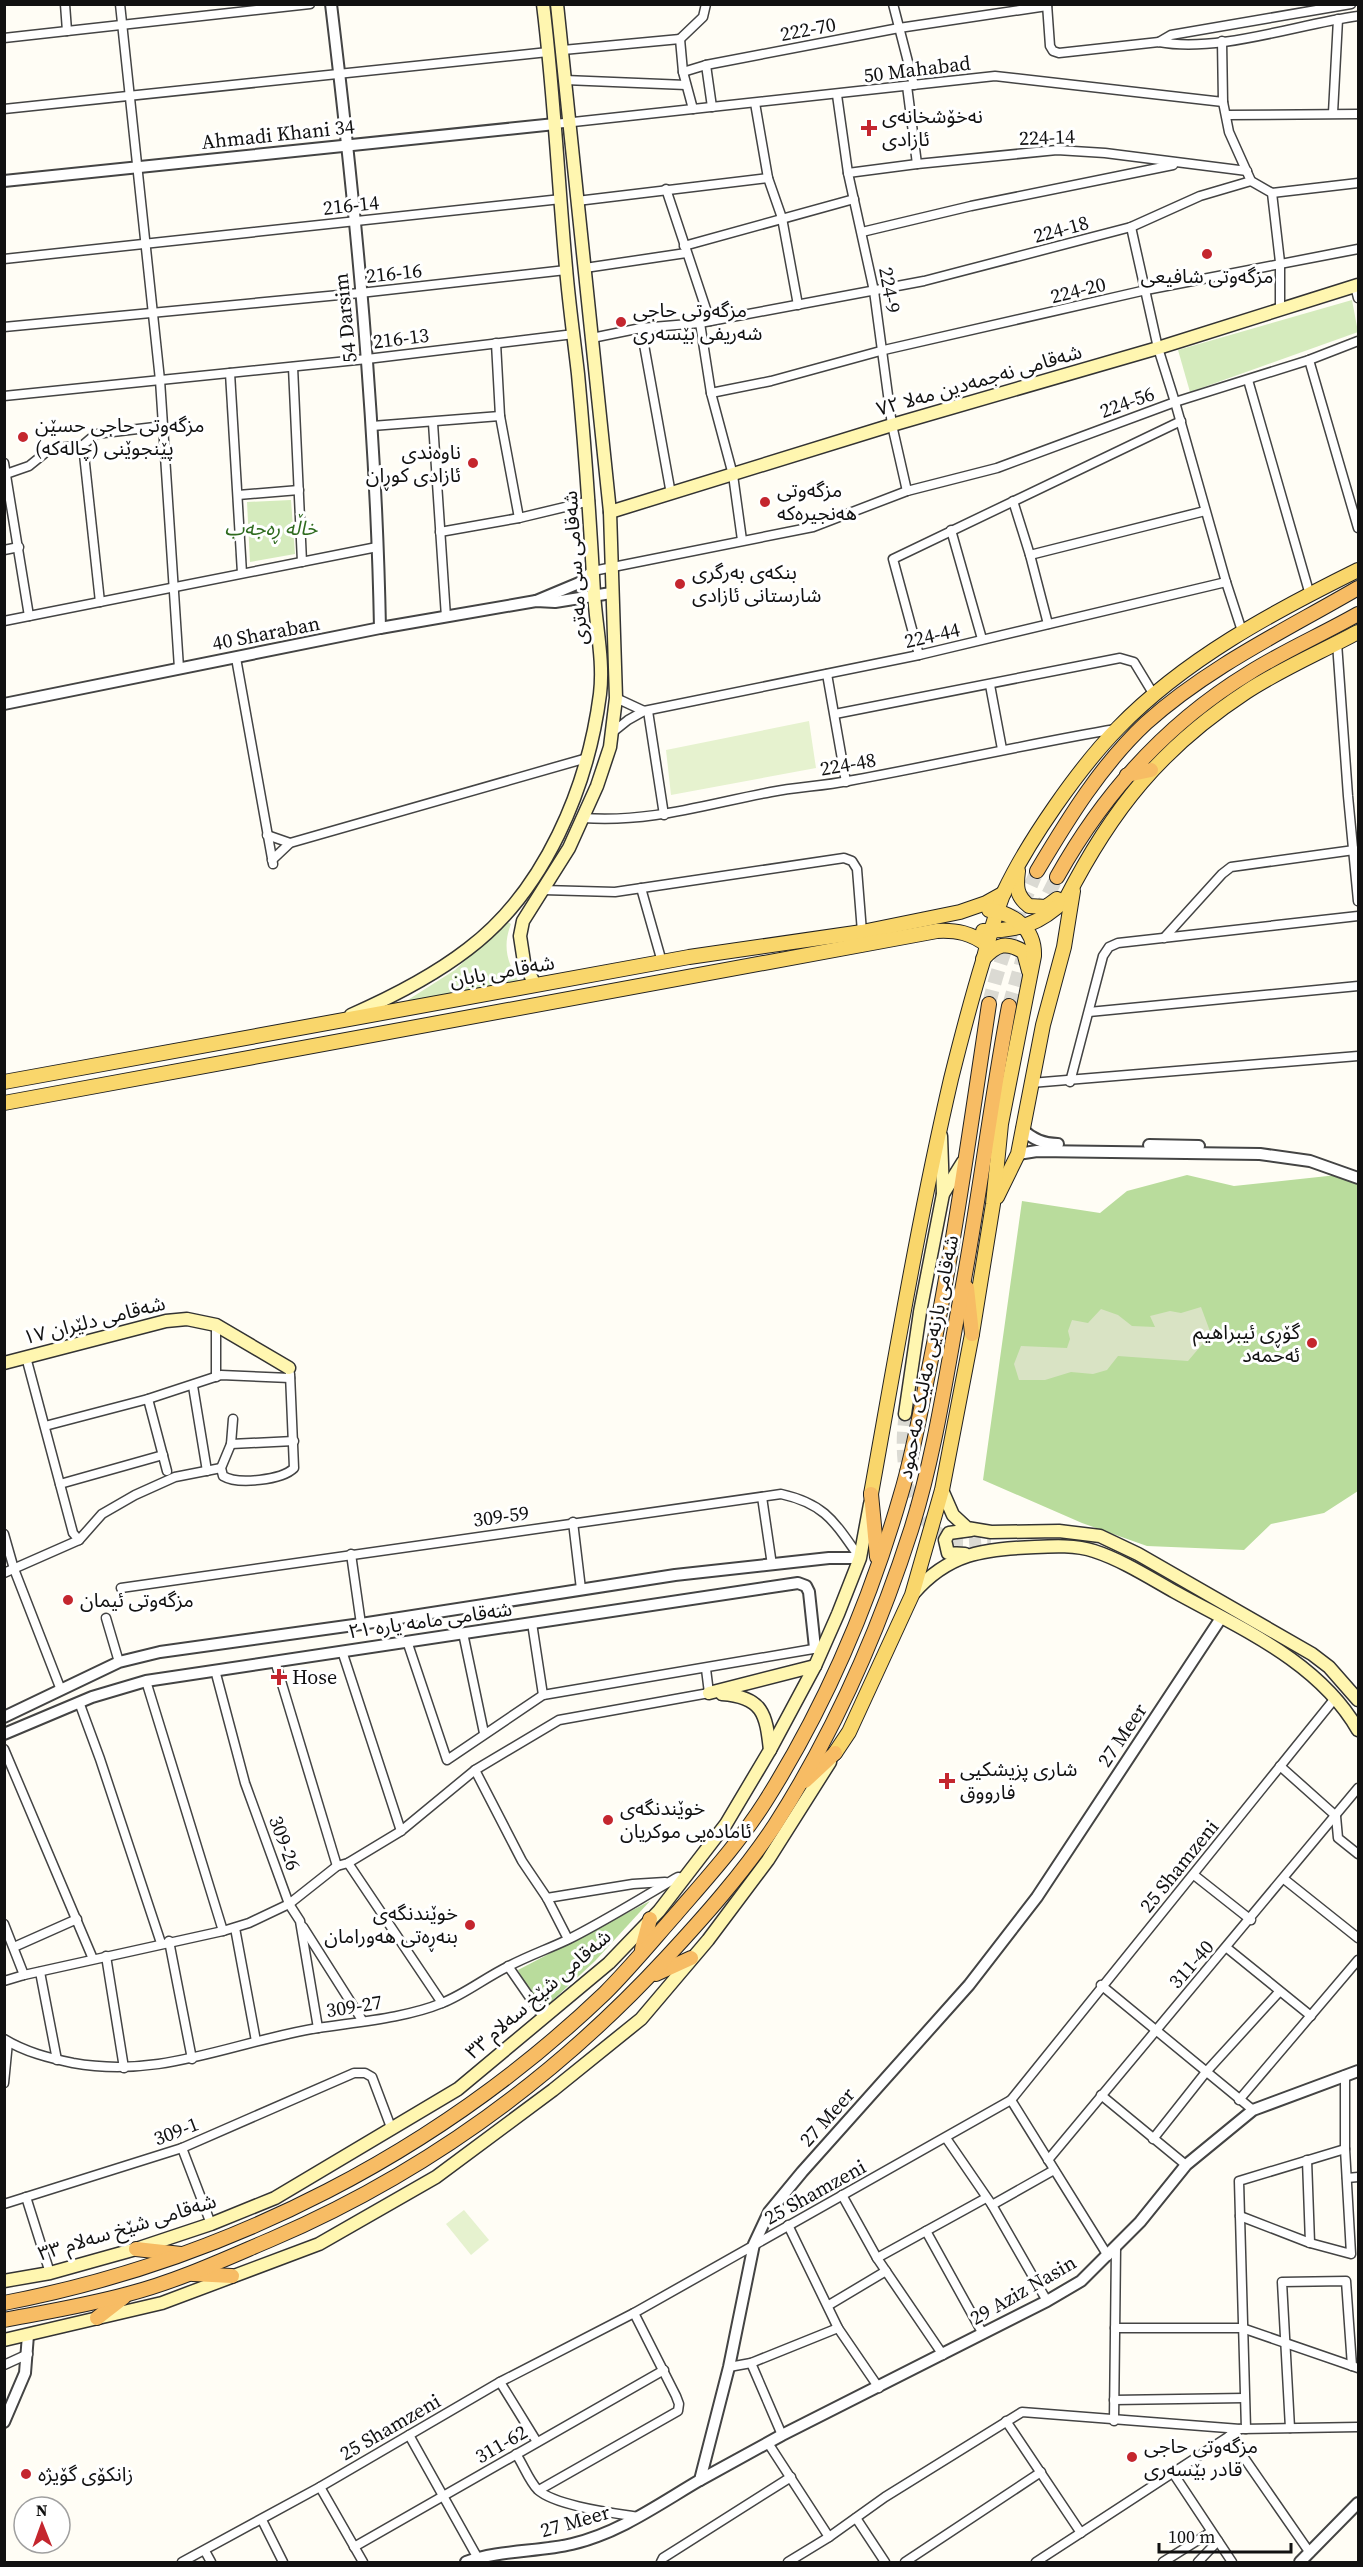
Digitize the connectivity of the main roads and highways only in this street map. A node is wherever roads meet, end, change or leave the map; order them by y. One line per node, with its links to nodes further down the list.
1 (543, 4): 11 (main road, شەقامی سی مەتری)
2 (557, 4): 4 (main road, شەقامی سی مەتری)
3 (1357, 290): 4 (main road, شەقامی نەجمەدین مەلا ٧٢)
4 (610, 512): 12 (main road, شەقامی سی مەتری)
5 (1359, 570): 13 (main road)
6 (1359, 588): 14 (highway)
7 (1359, 614): 10 (highway)
8 (1359, 632): 9 (main road)
9 (1151, 770): 10 (highway); 16 (main road)
10 (1126, 775): 15 (highway)
11 (556, 838): 12 (main road); 32 (main road, شەقامی سی مەتری)
12 (569, 848): 29 (main road, شەقامی سی مەتری)
13 (1019, 866): 16 (main road); 17 (main road)
14 (1037, 871)
15 (1057, 877)
16 (1076, 880): 20 (main road); 42 (main road)
17 (1004, 893): 18 (main road, شەقامی بابان); 19 (main road)
18 (960, 912): 19 (main road); 24 (main road, شەقامی بابان)
19 (998, 912): 20 (main road); 21 (main road)
20 (1023, 926): 21 (main road); 27 (main road)
21 (992, 930): 22 (main road); 23 (main road)
22 (951, 931): 23 (main road); 26 (main road)
23 (985, 952): 27 (main road); 39 (main road)
24 (689, 957): 25 (main road, شەقامی بابان); 26 (main road)
25 (662, 962): 28 (main road); 29 (main road, شەقامی بابان)
26 (691, 976): 28 (main road)
27 (1030, 976): 42 (main road)
28 (666, 981): 35 (main road)
29 (535, 985): 32 (main road, شەقامی بابان)
30 (989, 1004): 40 (highway, شەقامی بازنەیی مەلیک مەحمود)
31 (1009, 1006): 43 (highway, شەقامی بازنەیی مەلیک مەحمود)
32 (344, 1018): 33 (main road, شەقامی بابان)
33 (172, 1051): 34 (main road, شەقامی بابان); 35 (main road)
34 (133, 1058): 36 (main road); 37 (main road, شەقامی بابان)
35 (177, 1073): 36 (main road)
36 (136, 1081): 38 (main road)
37 (4, 1082)
38 (4, 1103)
39 (941, 1123): 41 (main road); 49 (main road)
40 (963, 1162): 41 (main road); 53 (highway, شەقامی بازنەیی مەلیک مەحمود)
41 (943, 1194): 47 (main road)
42 (993, 1204): 44 (main road)
43 (965, 1275): 44 (highway); 61 (highway, شەقامی بازنەیی مەلیک مەحمود)
44 (972, 1334): 48 (main road)
45 (4, 1363): 46 (main road, شەقامی دلێران ١٧)
46 (289, 1373)
47 (905, 1414)
48 (942, 1490): 50 (main road); 54 (main road)
49 (871, 1494): 53 (highway); 56 (main road, شەقامی شێخ سەلام ٣٣)
50 (975, 1530): 52 (main road); 57 (main road)
51 (991, 1540): 55 (main road)
52 (974, 1554): 54 (main road); 55 (main road)
53 (878, 1564): 63 (highway, شەقامی بازنەیی مەلیک مەحمود)
54 (912, 1595): 60 (main road)
55 (1289, 1658): 58 (main road)
56 (815, 1666): 59 (main road, شەقامی شێخ سەلام ٣٣); 59 (main road)
57 (1359, 1700)
58 (1359, 1730)
59 (770, 1750): 62 (main road, شەقامی شێخ سەلام ٣٣)
60 (835, 1754): 61 (highway); 64 (main road)
61 (796, 1789): 65 (highway, شەقامی بازنەیی مەلیک مەحمود)
62 (650, 1920): 63 (highway); 70 (main road, شەقامی شێخ سەلام ٣٣)
63 (641, 1954): 66 (highway, شەقامی بازنەیی مەلیک مەحمود)
64 (692, 1958): 65 (highway); 73 (main road)
65 (648, 1978): 68 (highway, شەقامی بازنەیی مەلیک مەحمود)
66 (435, 2126): 67 (highway, شەقامی بازنەیی مەلیک مەحمود); 68 (highway)
67 (408, 2144): 69 (highway); 71 (highway, شەقامی بازنەیی مەلیک مەحمود)
68 (449, 2144): 69 (highway, شەقامی بازنەیی مەلیک مەحمود)
69 (420, 2163): 72 (highway, شەقامی بازنەیی مەلیک مەحمود)
70 (136, 2249): 71 (highway); 74 (main road, شەقامی شێخ سەلام ٣٣)
71 (186, 2255): 76 (highway, شەقامی بازنەیی مەلیک مەحمود)
72 (191, 2274): 73 (highway); 75 (highway, شەقامی بازنەیی مەلیک مەحمود)
73 (232, 2277): 77 (main road)
74 (4, 2281)
75 (128, 2295): 77 (highway); 78 (highway, شەقامی بازنەیی مەلیک مەحمود)
76 (4, 2303)
77 (97, 2318): 79 (main road)
78 (4, 2320)
79 (4, 2340)

